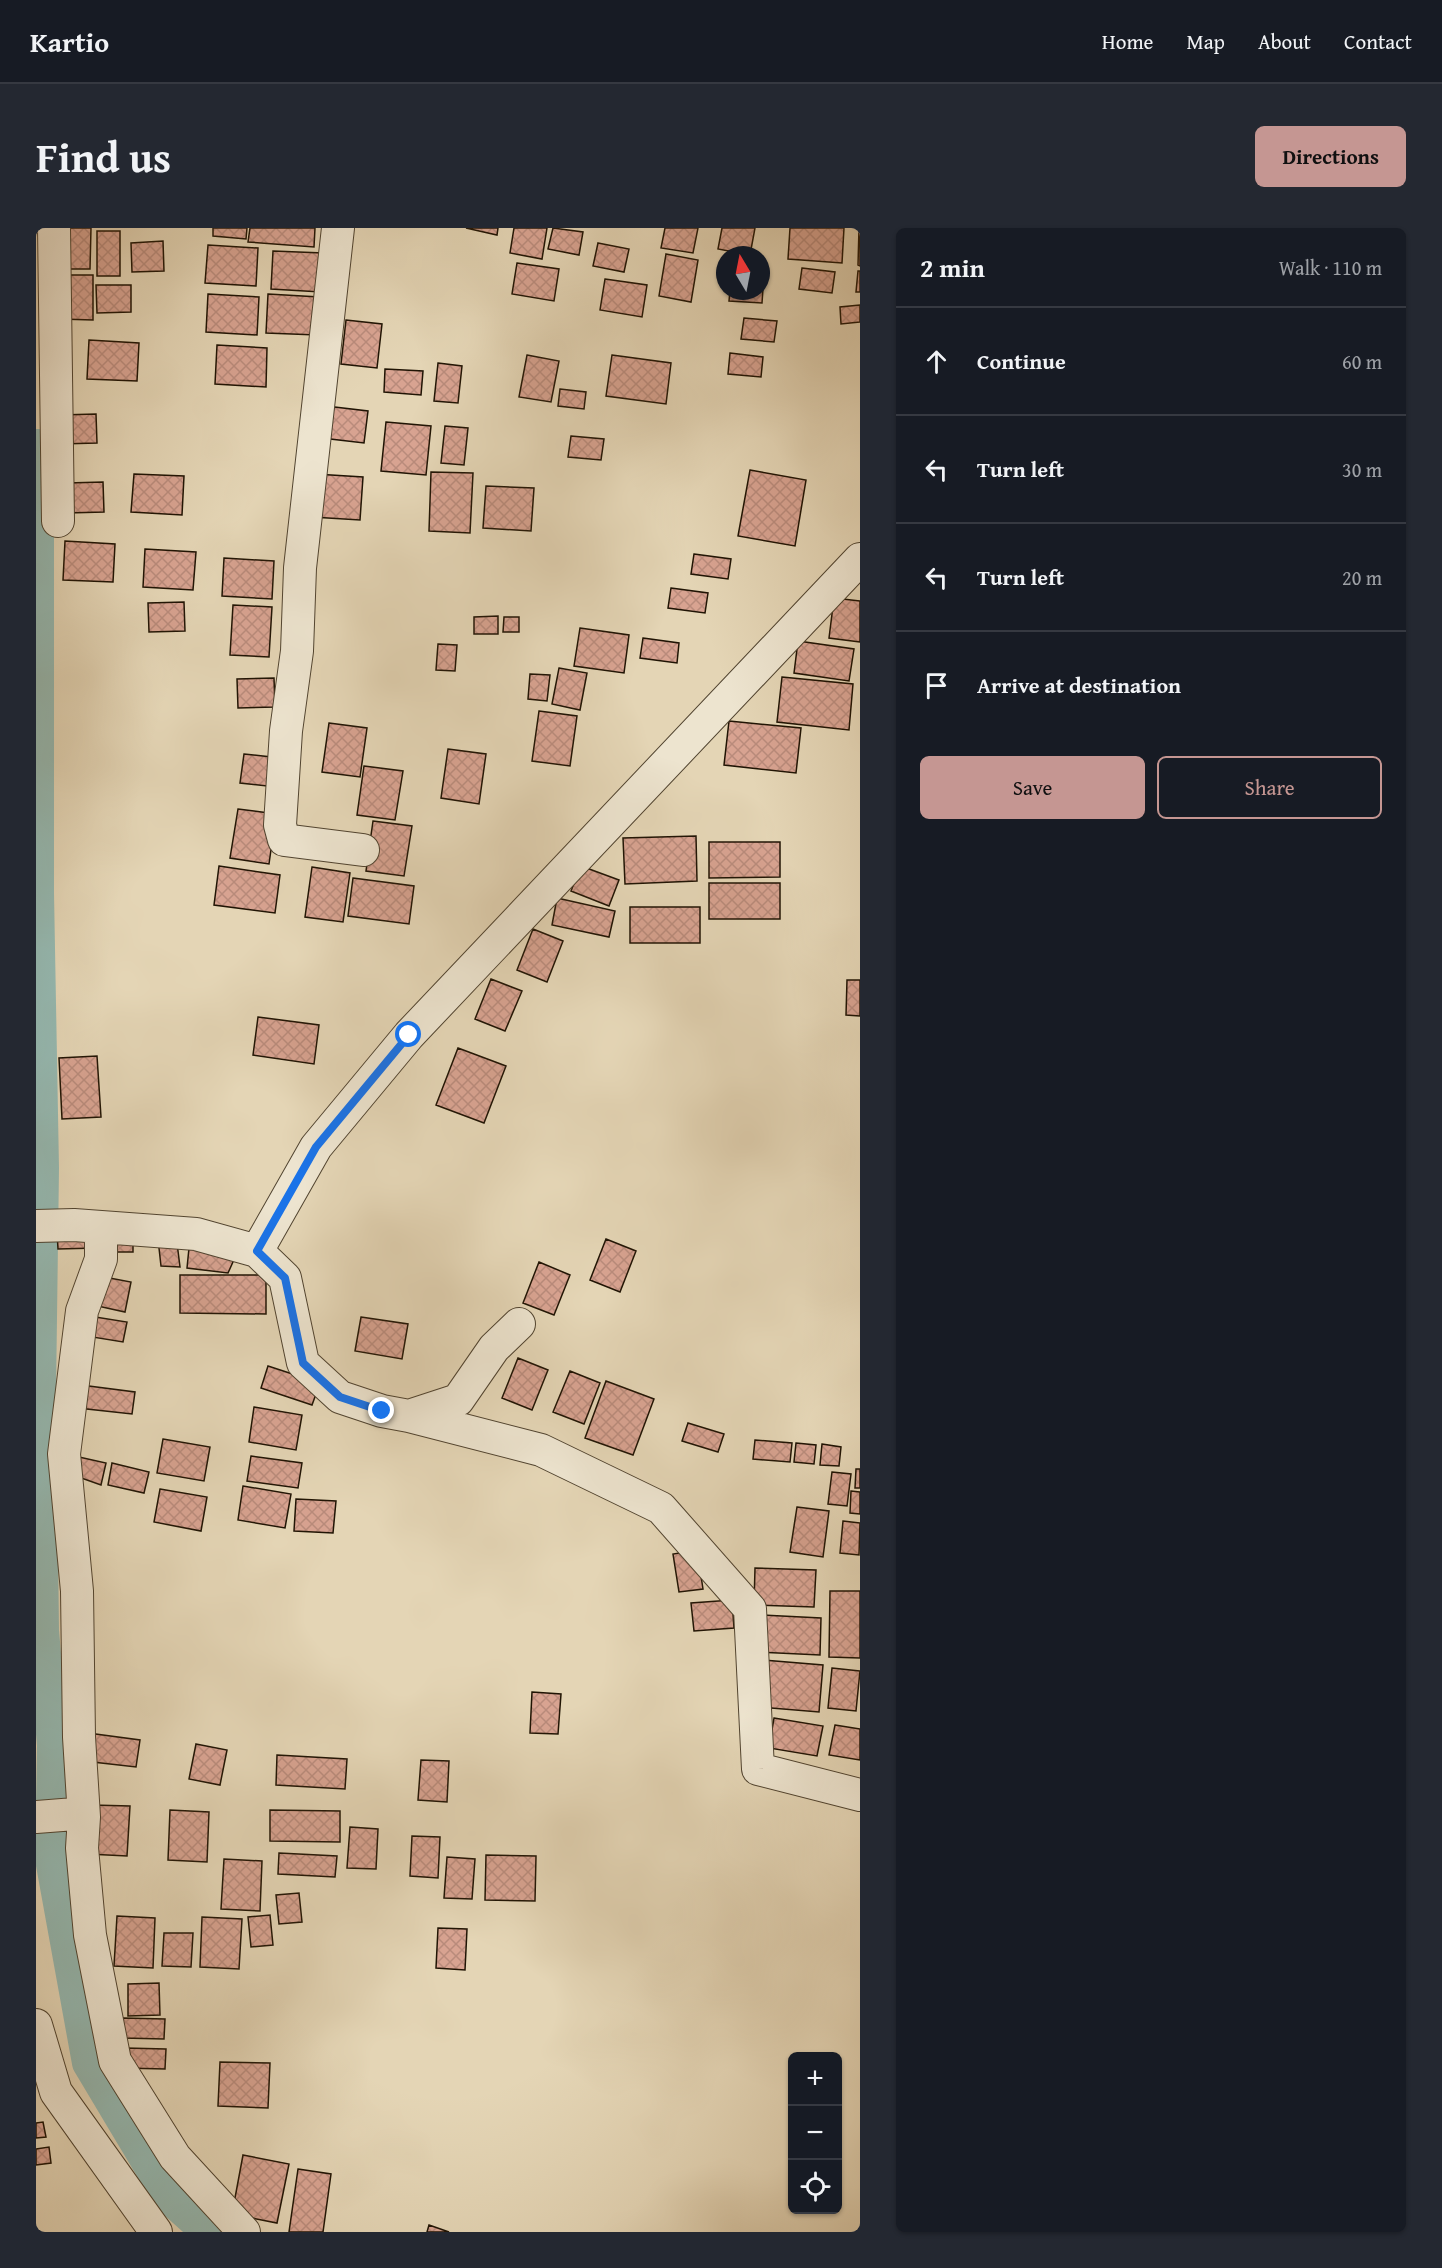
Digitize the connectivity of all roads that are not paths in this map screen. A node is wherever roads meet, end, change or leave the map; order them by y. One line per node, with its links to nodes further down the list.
1 (54, 228): 3 (street)
2 (338, 228): 5 (street)
3 (58, 521)
4 (860, 559): 8 (street)
5 (363, 850)
6 (36, 1226): 7 (street)
7 (87, 1227): 8 (street); 12 (street)
8 (257, 1251): 10 (street)
9 (519, 1324): 10 (street)
10 (409, 1416): 11 (street)
11 (860, 1795)
12 (80, 1815): 13 (street); 16 (street)
13 (39, 1816)
14 (36, 2025): 15 (street)
15 (156, 2232)
16 (244, 2232)

